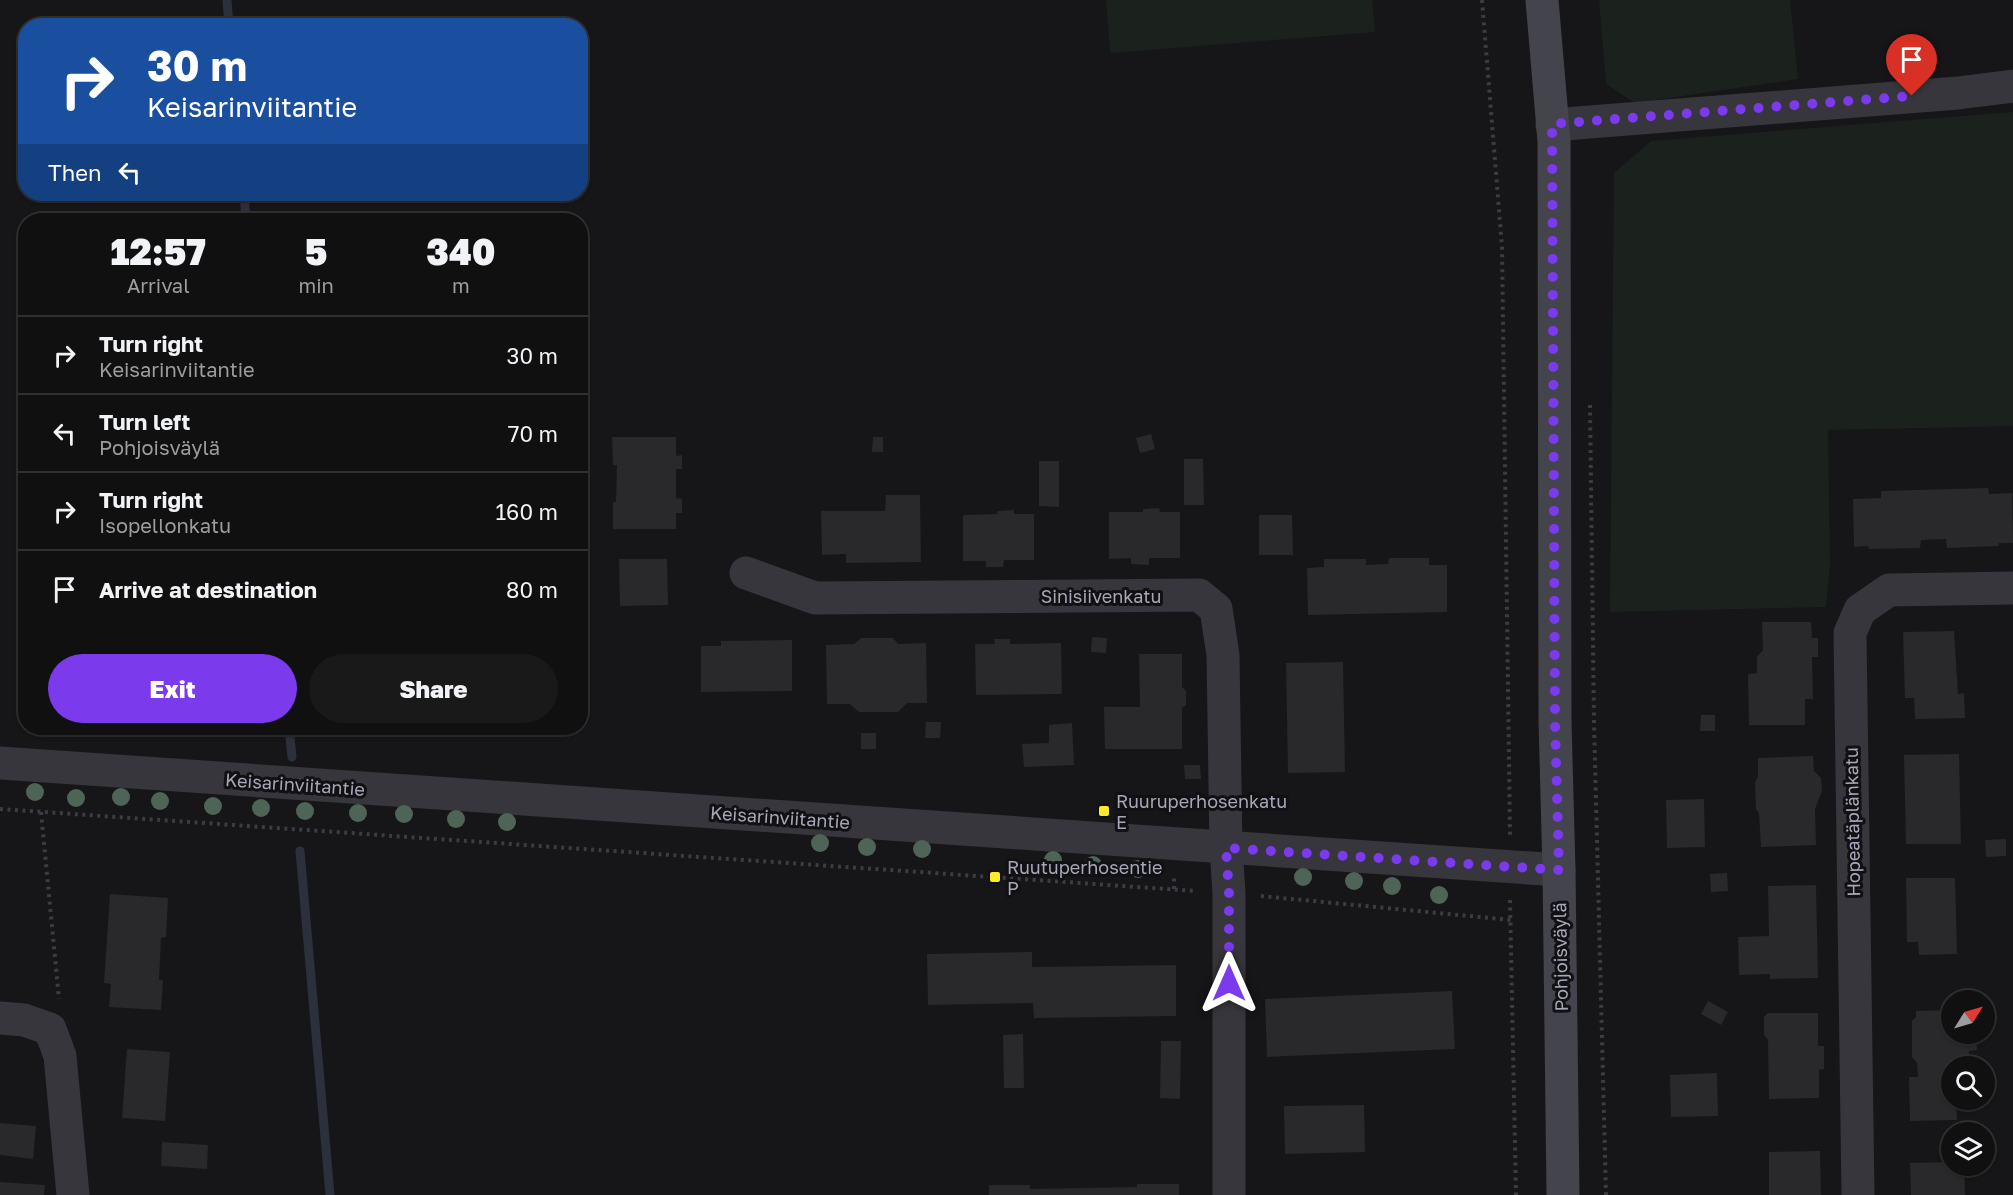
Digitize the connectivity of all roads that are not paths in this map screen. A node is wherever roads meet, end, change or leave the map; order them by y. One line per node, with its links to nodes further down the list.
1 (1542, 0): 3 (main road, Pohjoisväylä)
2 (2013, 86): 3 (street)
3 (1552, 124): 8 (main road, Pohjoisväylä)
4 (746, 573): 7 (street, Sinisiivenkatu)
5 (2013, 588): 13 (street, Hopeatäplänkatu)
6 (0, 763): 7 (street, Keisarinviitantie)
7 (1226, 848): 8 (street, Keisarinviitantie); 11 (street, Sinisiivenkatu)
8 (1559, 870): 12 (main road, Pohjoisväylä)
9 (0, 1018): 10 (street)
10 (72, 1195)
11 (1229, 1195)
12 (1563, 1195)
13 (1858, 1195)

